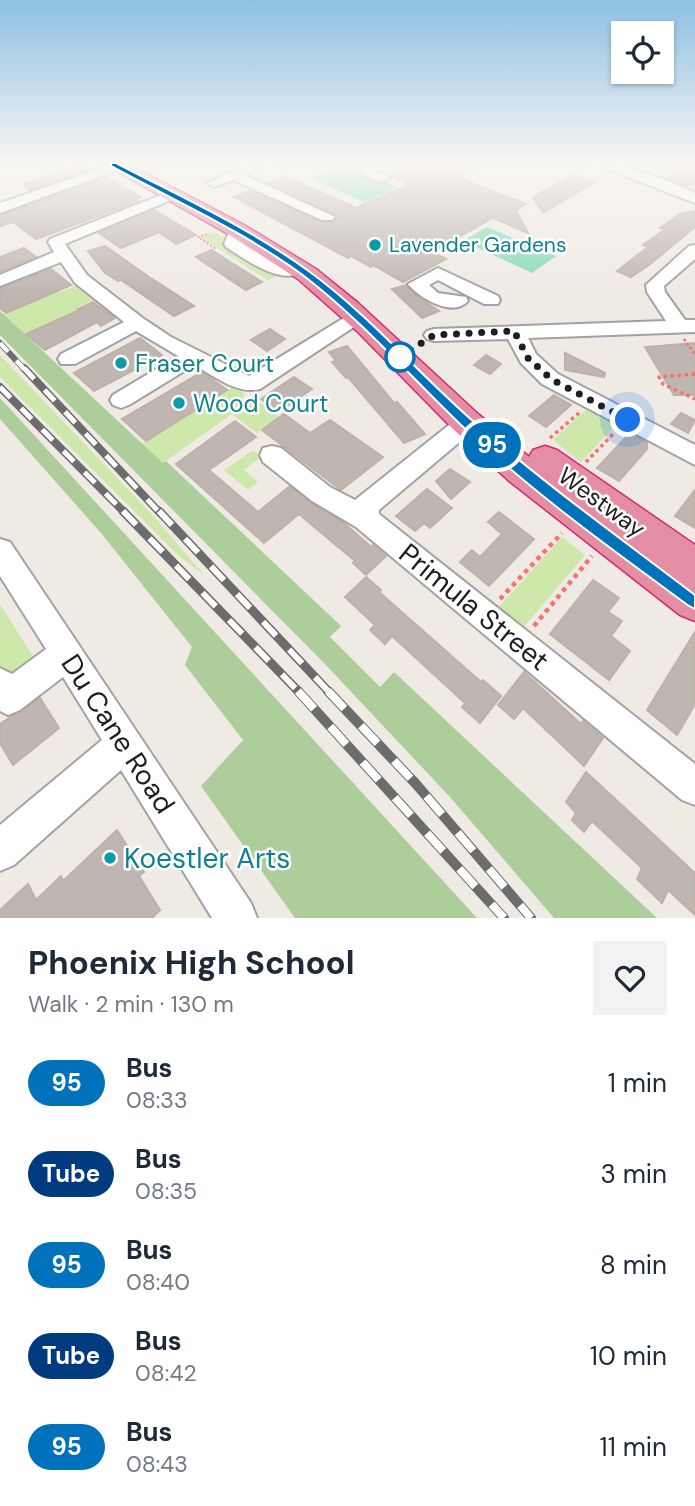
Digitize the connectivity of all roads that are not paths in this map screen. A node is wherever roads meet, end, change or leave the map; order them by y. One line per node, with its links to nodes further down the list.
1 (141, 207): 7 (street)
2 (193, 207): 10 (highway, Westway)
3 (213, 207): 24 (highway, Westway)
4 (305, 207): 5 (street)
5 (327, 217)
6 (695, 250): 12 (street)
7 (64, 254): 8 (street); 11 (street)
8 (0, 281)
9 (459, 301): 9 (street); 14 (street)
10 (359, 317): 16 (street); 19 (highway, Westway)
11 (137, 323): 16 (street); 17 (street)
12 (687, 326): 13 (street)
13 (514, 331): 14 (street); 21 (street)
14 (471, 333): 15 (street)
15 (434, 335)
16 (192, 357): 18 (street)
17 (68, 359)
18 (121, 400)
19 (467, 423): 22 (street); 25 (highway, Westway)
20 (272, 455): 22 (street, Primula Street)
21 (695, 456)
22 (365, 519): 29 (street, Primula Street)
23 (0, 551): 26 (street, Du Cane Road)
24 (695, 568)
25 (695, 601)
26 (66, 654): 27 (street); 28 (street, Du Cane Road)
27 (0, 685)
28 (124, 744): 30 (street); 31 (street, Du Cane Road)
29 (695, 787)
30 (0, 851)
31 (236, 918)

